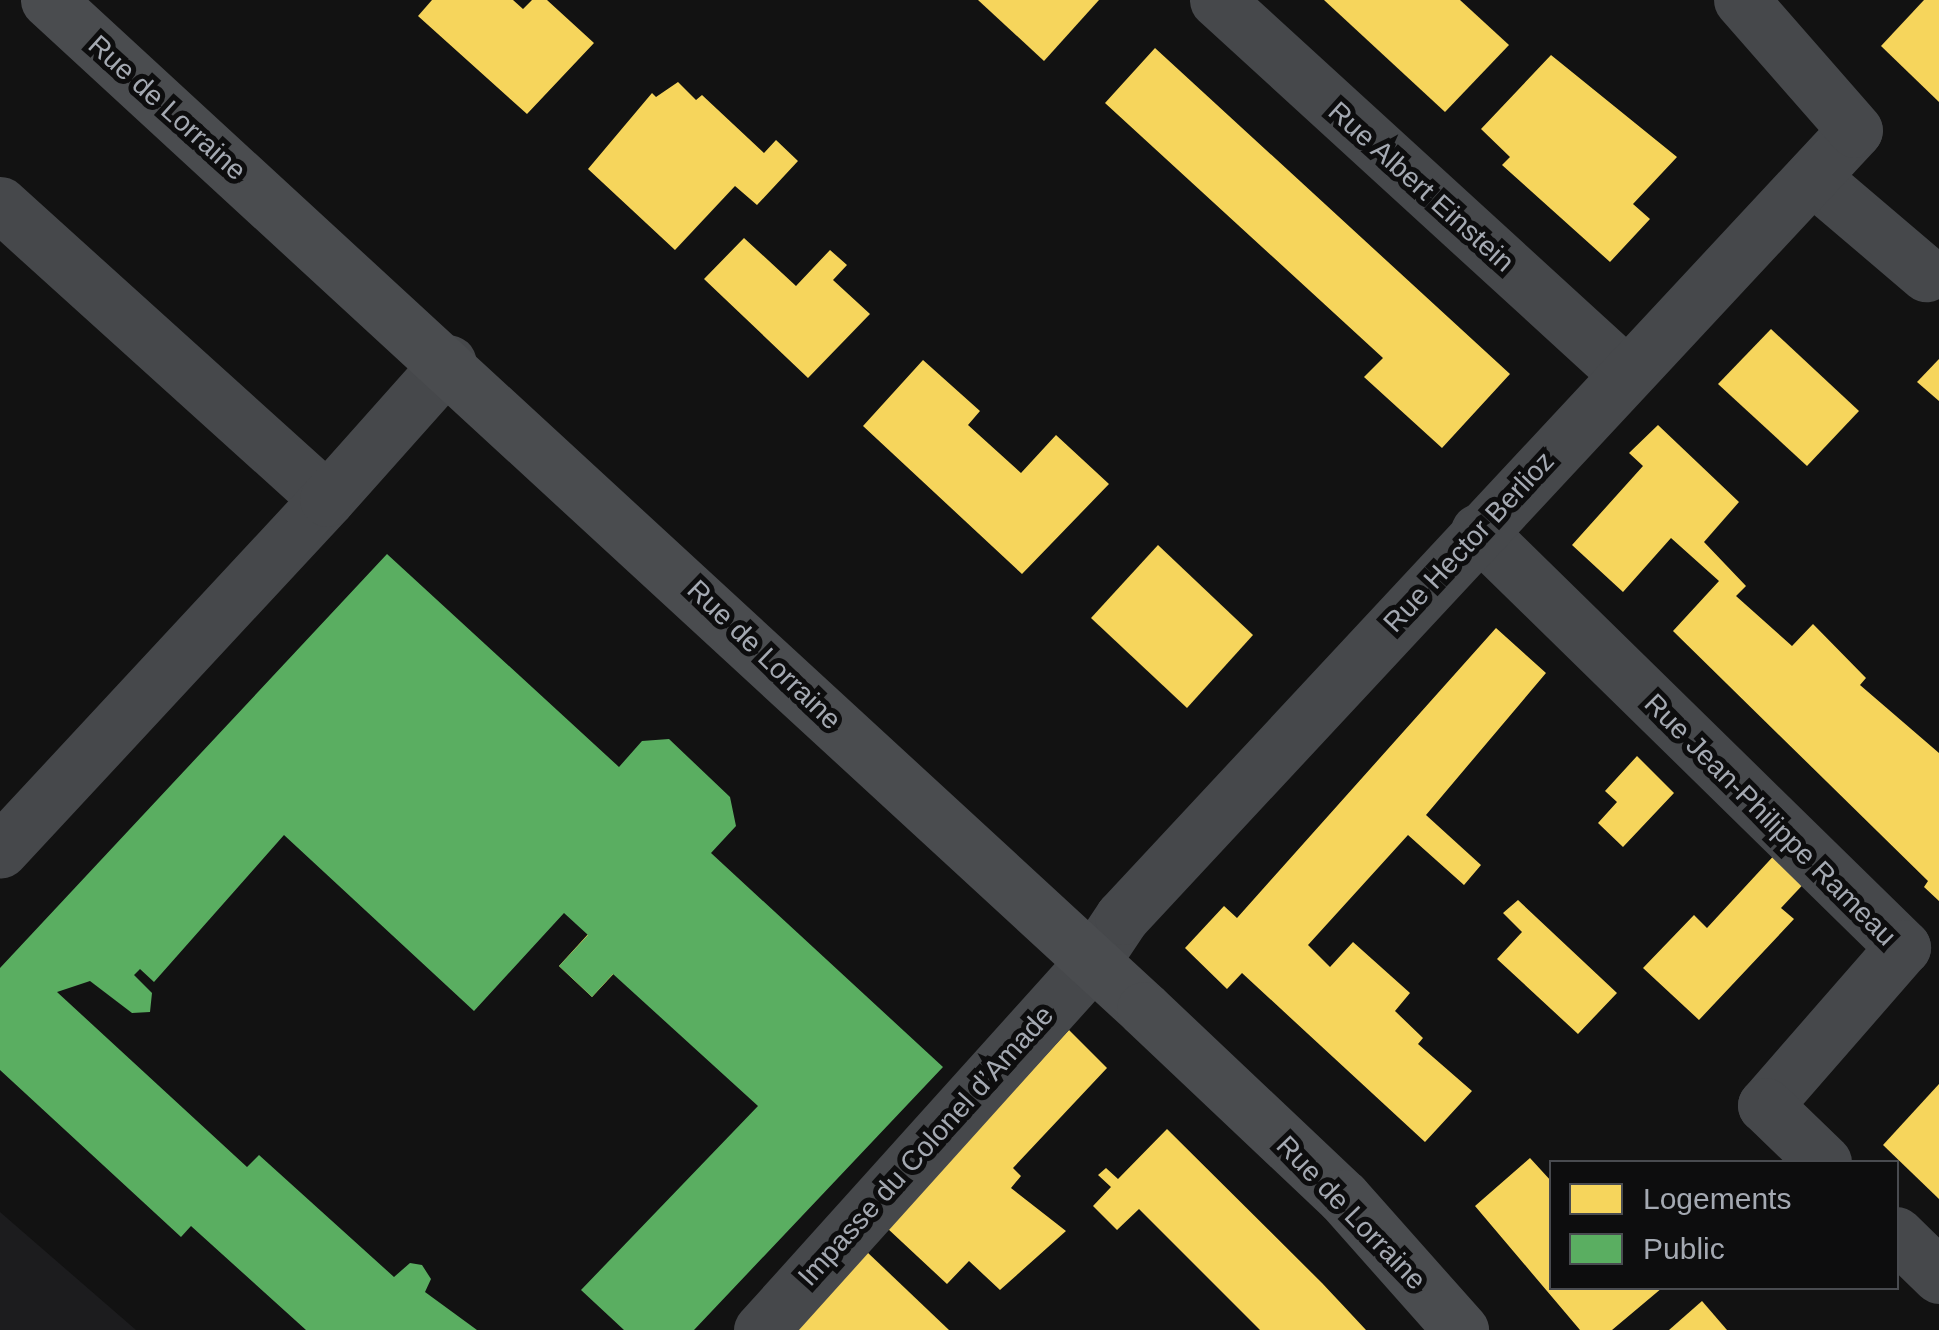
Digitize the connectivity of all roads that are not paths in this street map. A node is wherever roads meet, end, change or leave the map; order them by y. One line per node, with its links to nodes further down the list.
1 (48, 0): 7 (main road, Rue de Lorraine)
2 (1216, 0): 8 (street, Rue Albert Einstein)
3 (1741, 0): 4 (street, Rue Hector Berlioz)
4 (1812, 177): 6 (street); 8 (street, Rue Hector Berlioz)
5 (0, 204): 9 (street)
6 (1926, 274)
7 (449, 362): 9 (street); 12 (main road, Rue de Lorraine)
8 (1626, 374): 10 (street, Rue Hector Berlioz)
9 (327, 499): 11 (street)
10 (1478, 531): 12 (street, Rue Hector Berlioz); 13 (street, Rue Jean-Philippe Rameau)
11 (0, 851)
12 (1092, 962): 16 (street, Impasse du Colonel d’Amade); 17 (main road, Rue de Lorraine)
13 (1822, 1160)
14 (1899, 1237): 15 (street)
15 (1939, 1276)
16 (761, 1330)
17 (1461, 1330)

